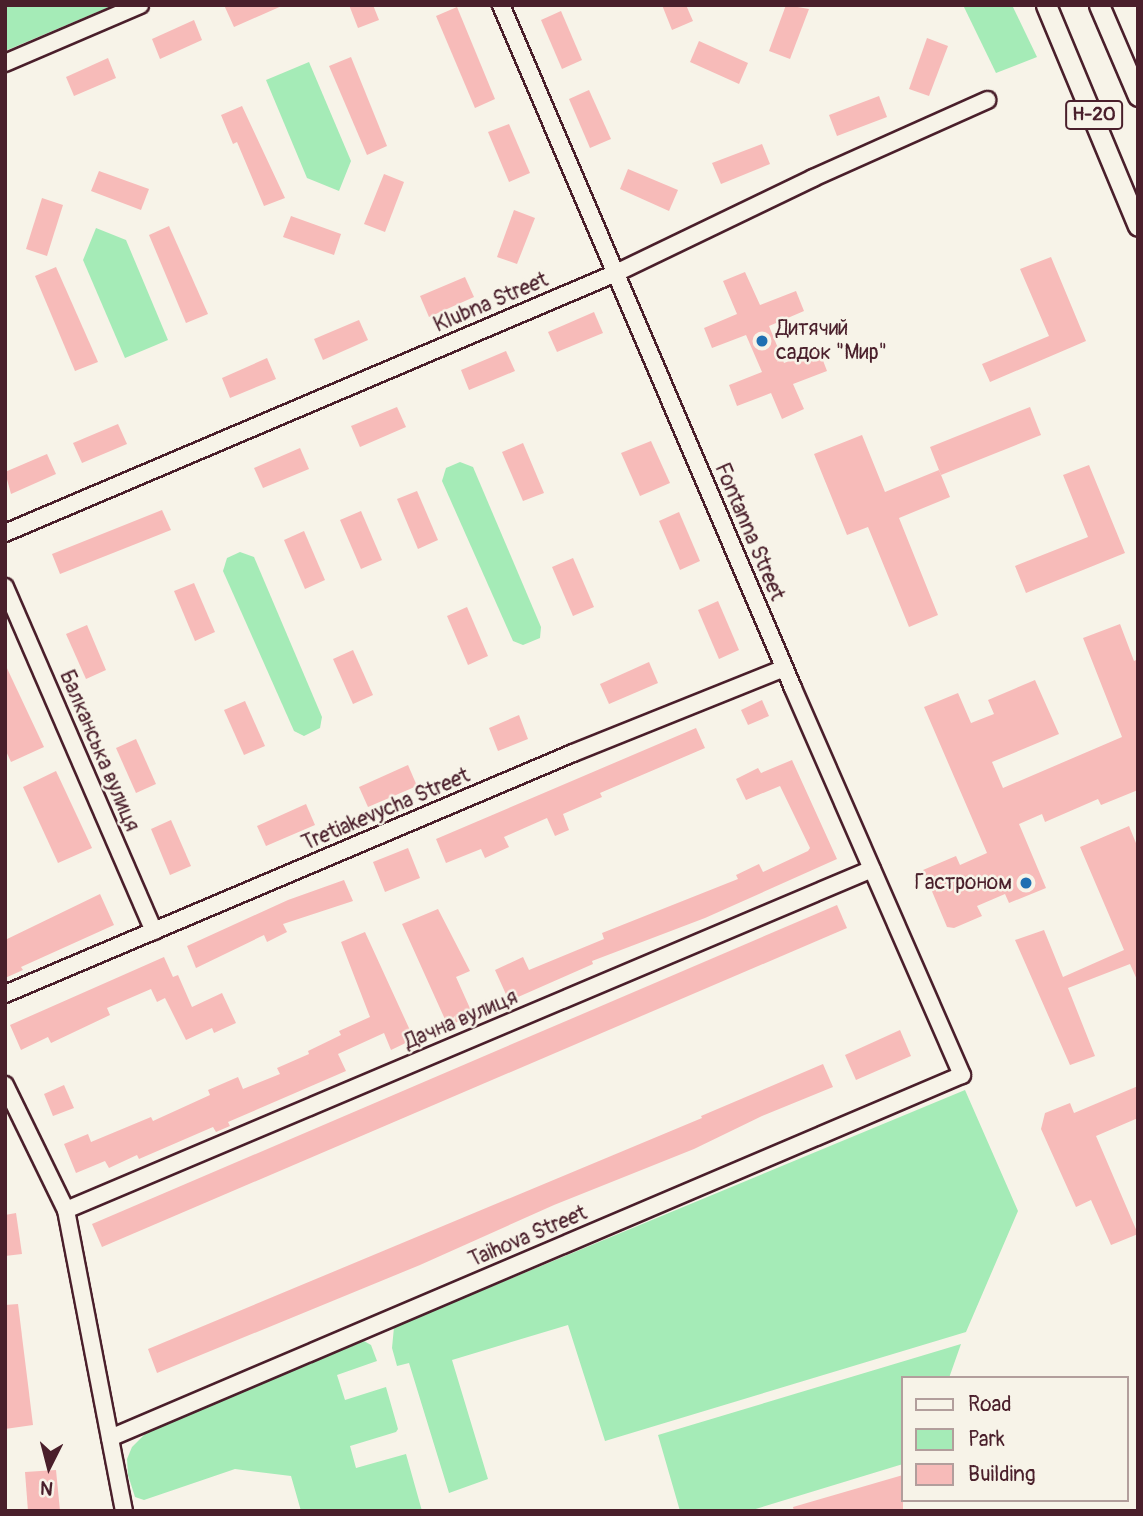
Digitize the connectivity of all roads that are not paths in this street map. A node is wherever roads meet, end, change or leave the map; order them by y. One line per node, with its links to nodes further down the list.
1 (140, 5): 5 (street)
2 (501, 5): 9 (street, Fontanna Street)
3 (1046, 5): 8 (main road, Н-20)
4 (1099, 5): 6 (main road, Н-20)
5 (5, 63)
6 (1138, 96)
7 (987, 100): 9 (street, Klubna Street)
8 (1138, 226)
9 (615, 273): 10 (street, Klubna Street); 12 (street, Fontanna Street)
10 (5, 533)
11 (5, 587): 14 (street, Балканська вулиця)
12 (784, 668): 13 (street, Fontanna Street); 14 (street, Tretiakevycha Street)
13 (872, 869): 16 (street, Fontanna Street); 18 (street, Дачна вулиця)
14 (154, 931): 15 (street, Tretiakevycha Street)
15 (5, 995)
16 (962, 1075): 19 (street, Taihova Street)
17 (5, 1085): 18 (street)
18 (66, 1210): 19 (street)
19 (110, 1438): 20 (street)
20 (124, 1511)

